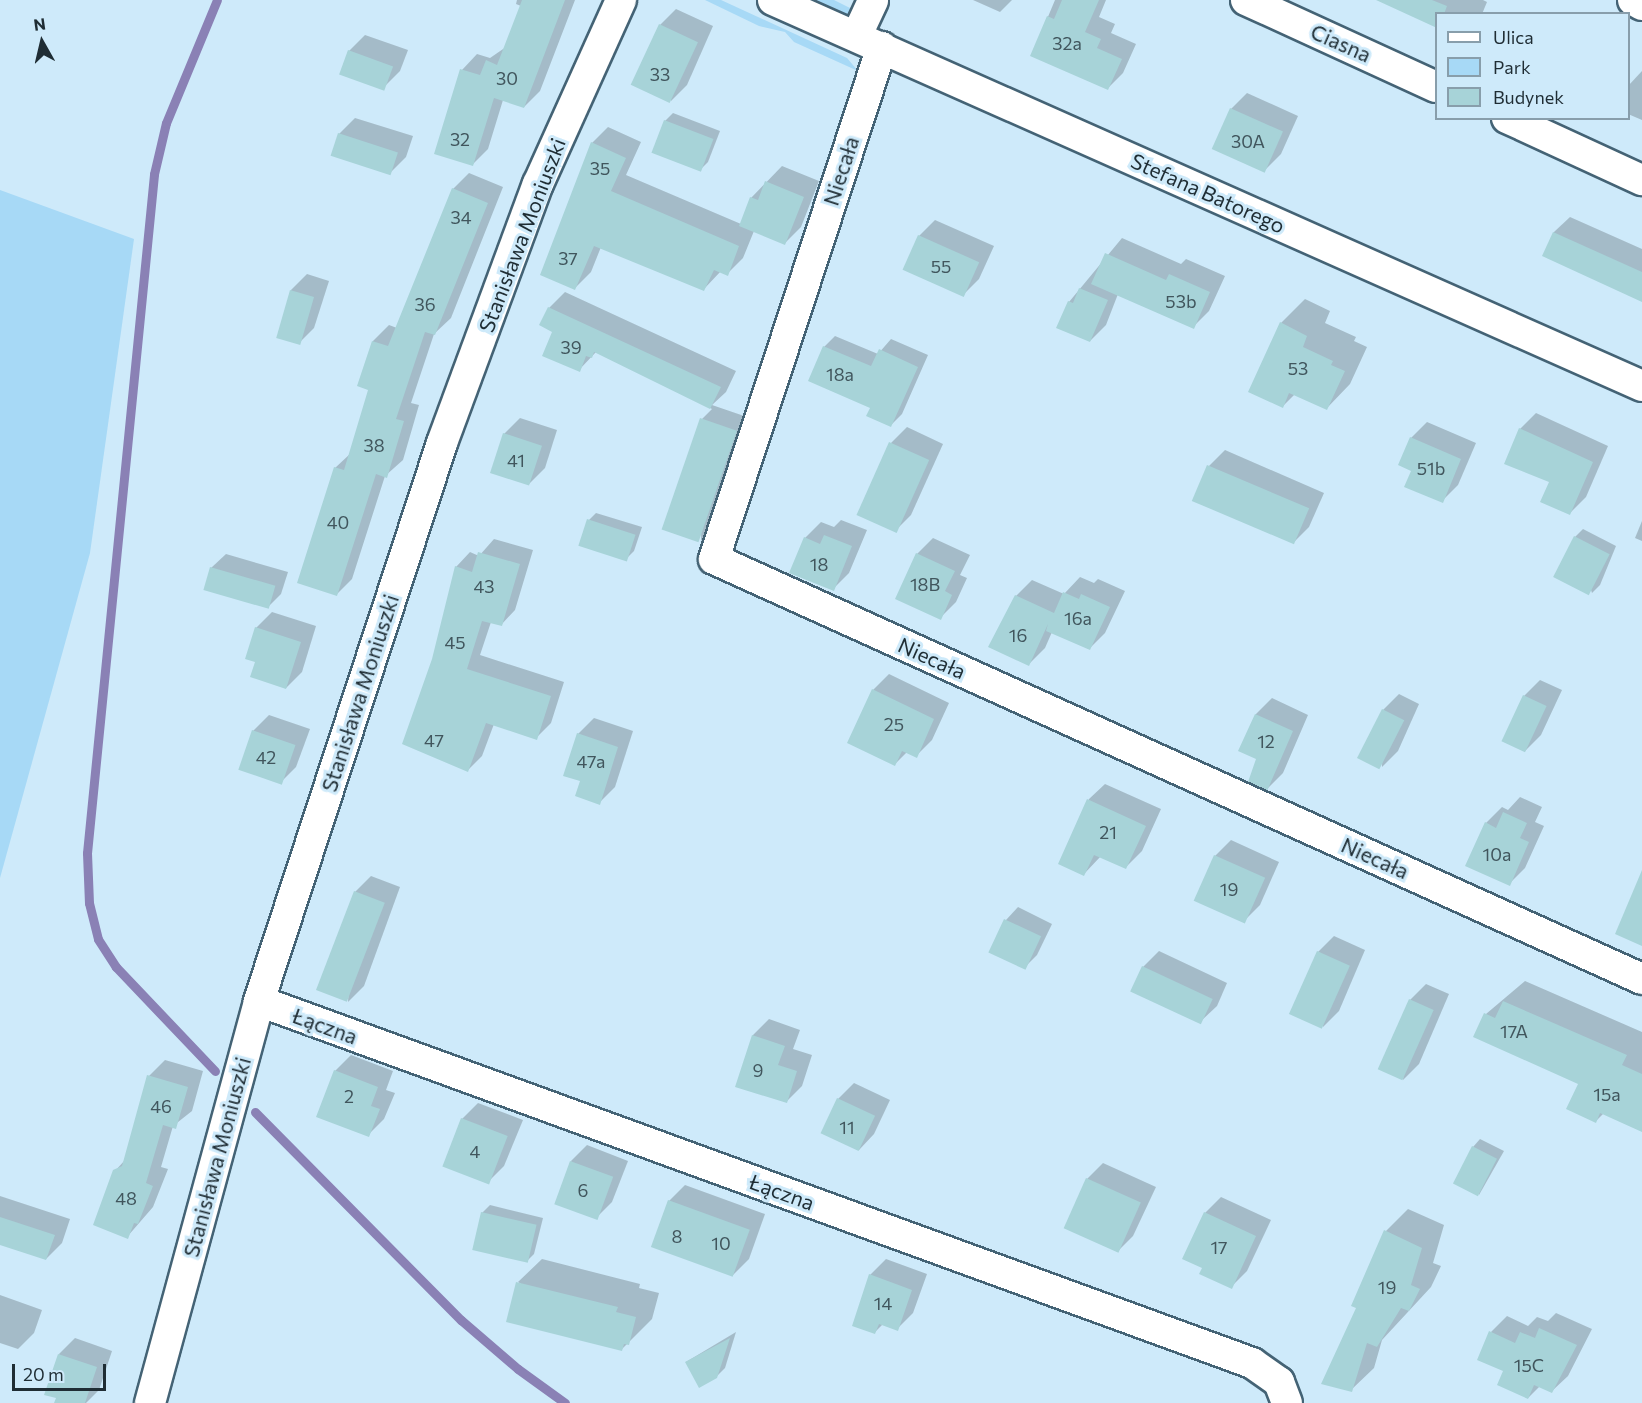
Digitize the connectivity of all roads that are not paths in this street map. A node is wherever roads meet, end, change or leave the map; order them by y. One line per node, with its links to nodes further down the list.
1 (621, 0): 13 (street, Stanisława Moniuszki)
2 (773, 0): 7 (street, Stefana Batorego)
3 (873, 0): 7 (street)
4 (1246, 0): 8 (street, Ciasna)
5 (1633, 0): 6 (street)
6 (1642, 5)
7 (870, 41): 11 (street, Stefana Batorego); 12 (street, Niecała)
8 (1435, 86)
9 (1511, 120): 10 (street)
10 (1642, 180)
11 (1642, 386)
12 (1642, 979)
13 (259, 1001): 14 (street, Stanisława Moniuszki); 15 (street, Łączna)
14 (150, 1403)
15 (1287, 1403)

